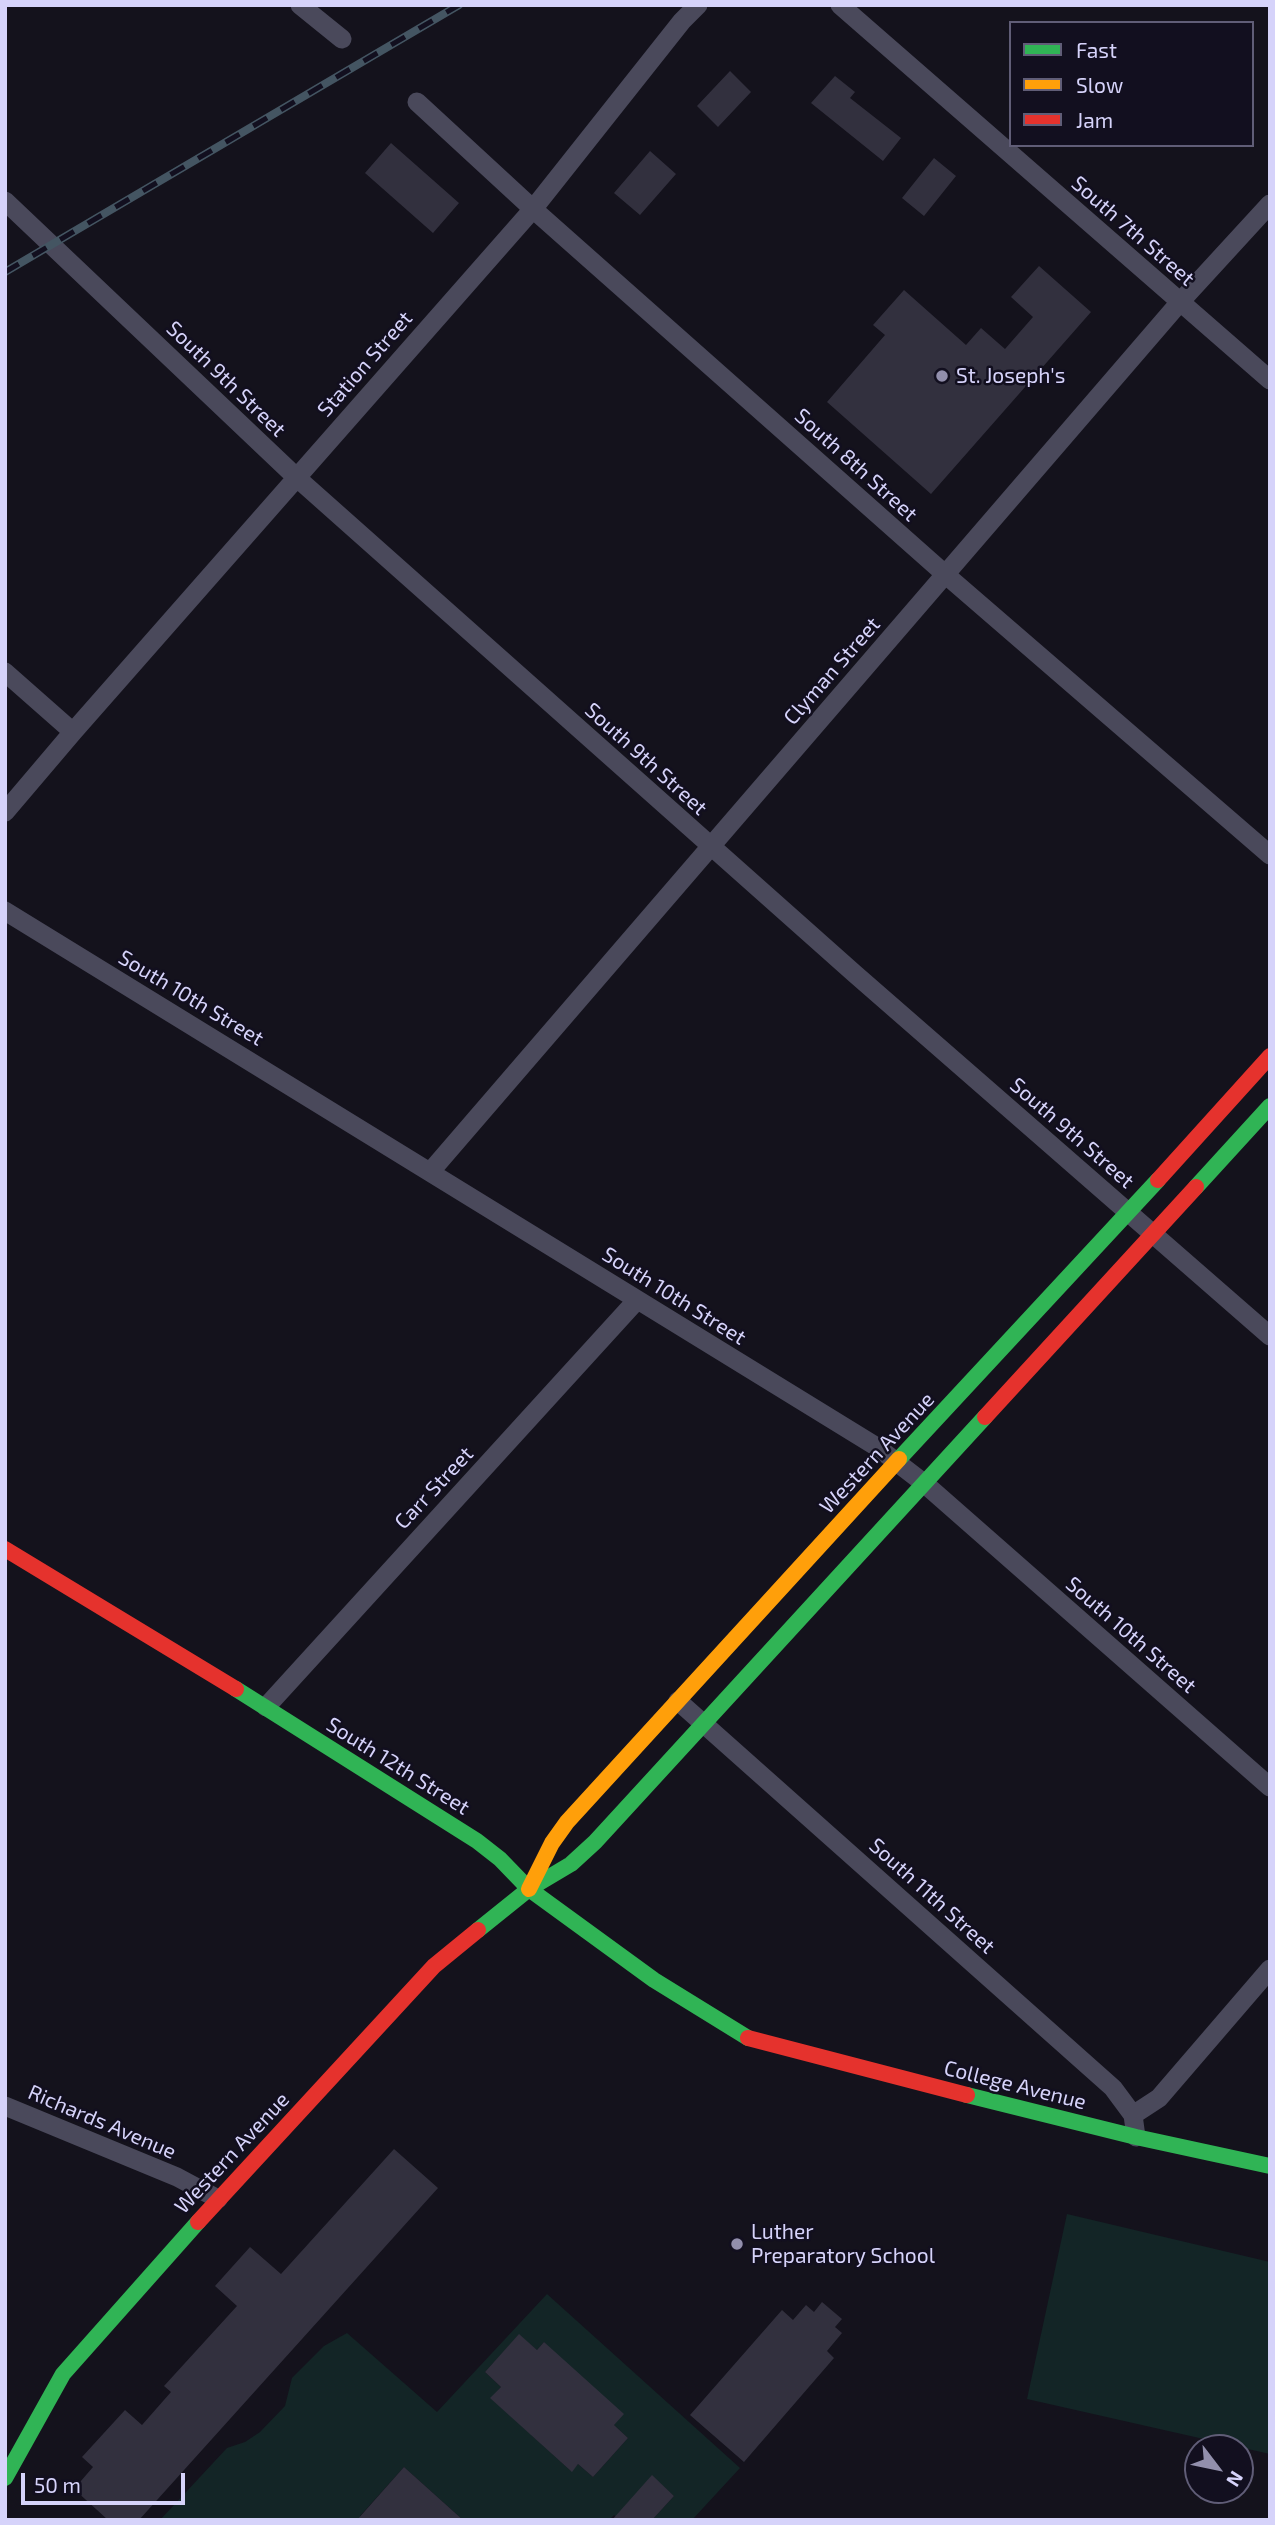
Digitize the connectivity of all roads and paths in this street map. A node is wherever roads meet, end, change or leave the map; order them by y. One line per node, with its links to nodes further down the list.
1 (300, 5): 4 (street)
2 (698, 5): 8 (street, Station Street)
3 (839, 5): 9 (street, South 7th Street)
4 (342, 39)
5 (417, 102): 8 (street, South 8th Street)
6 (5, 201): 11 (street, South 9th Street)
7 (1270, 204): 9 (street, Clyman Street)
8 (533, 209): 11 (street, Station Street); 12 (street, South 8th Street)
9 (1181, 302): 10 (street, South 7th Street); 12 (street, Clyman Street)
10 (1270, 380)
11 (296, 477): 14 (street, Station Street); 16 (street, South 9th Street)
12 (946, 575): 16 (street, Clyman Street); 17 (street, South 8th Street)
13 (5, 671): 14 (street)
14 (73, 732): 15 (street, Station Street)
15 (5, 812)
16 (710, 846): 21 (street, Clyman Street); 22 (street, South 9th Street)
17 (1270, 855)
18 (5, 911): 21 (street, South 10th Street)
19 (1270, 1056): 22 (street, Western Avenue)
20 (1270, 1106): 23 (street, Western Avenue)
21 (431, 1171): 24 (street, South 10th Street)
22 (1128, 1213): 23 (street, South 9th Street); 26 (street, Western Avenue)
23 (1153, 1235): 25 (street, South 9th Street); 27 (street, Western Avenue)
24 (637, 1300): 26 (street, South 10th Street); 30 (street, Carr Street)
25 (1270, 1336)
26 (896, 1462): 27 (street, South 10th Street); 29 (street, Western Avenue)
27 (925, 1484): 31 (street, Western Avenue); 32 (street, South 10th Street)
28 (5, 1549): 30 (street, South 12th Street)
29 (678, 1700): 31 (street, South 11th Street); 33 (street, Western Avenue)
30 (266, 1707): 33 (street, South 12th Street)
31 (705, 1724): 33 (street, Western Avenue); 37 (street, South 11th Street)
32 (1270, 1787)
33 (529, 1889): 35 (street, South 12th Street); 40 (street, Western Avenue)
34 (1270, 1969): 37 (street)
35 (751, 2040): 38 (street, College Avenue)
36 (5, 2106): 40 (street, Richards Avenue)
37 (1133, 2115): 38 (street, South 11th Street)
38 (1136, 2137): 39 (street, College Avenue)
39 (1270, 2166)
40 (218, 2199): 41 (street, Western Avenue)
41 (5, 2478)

